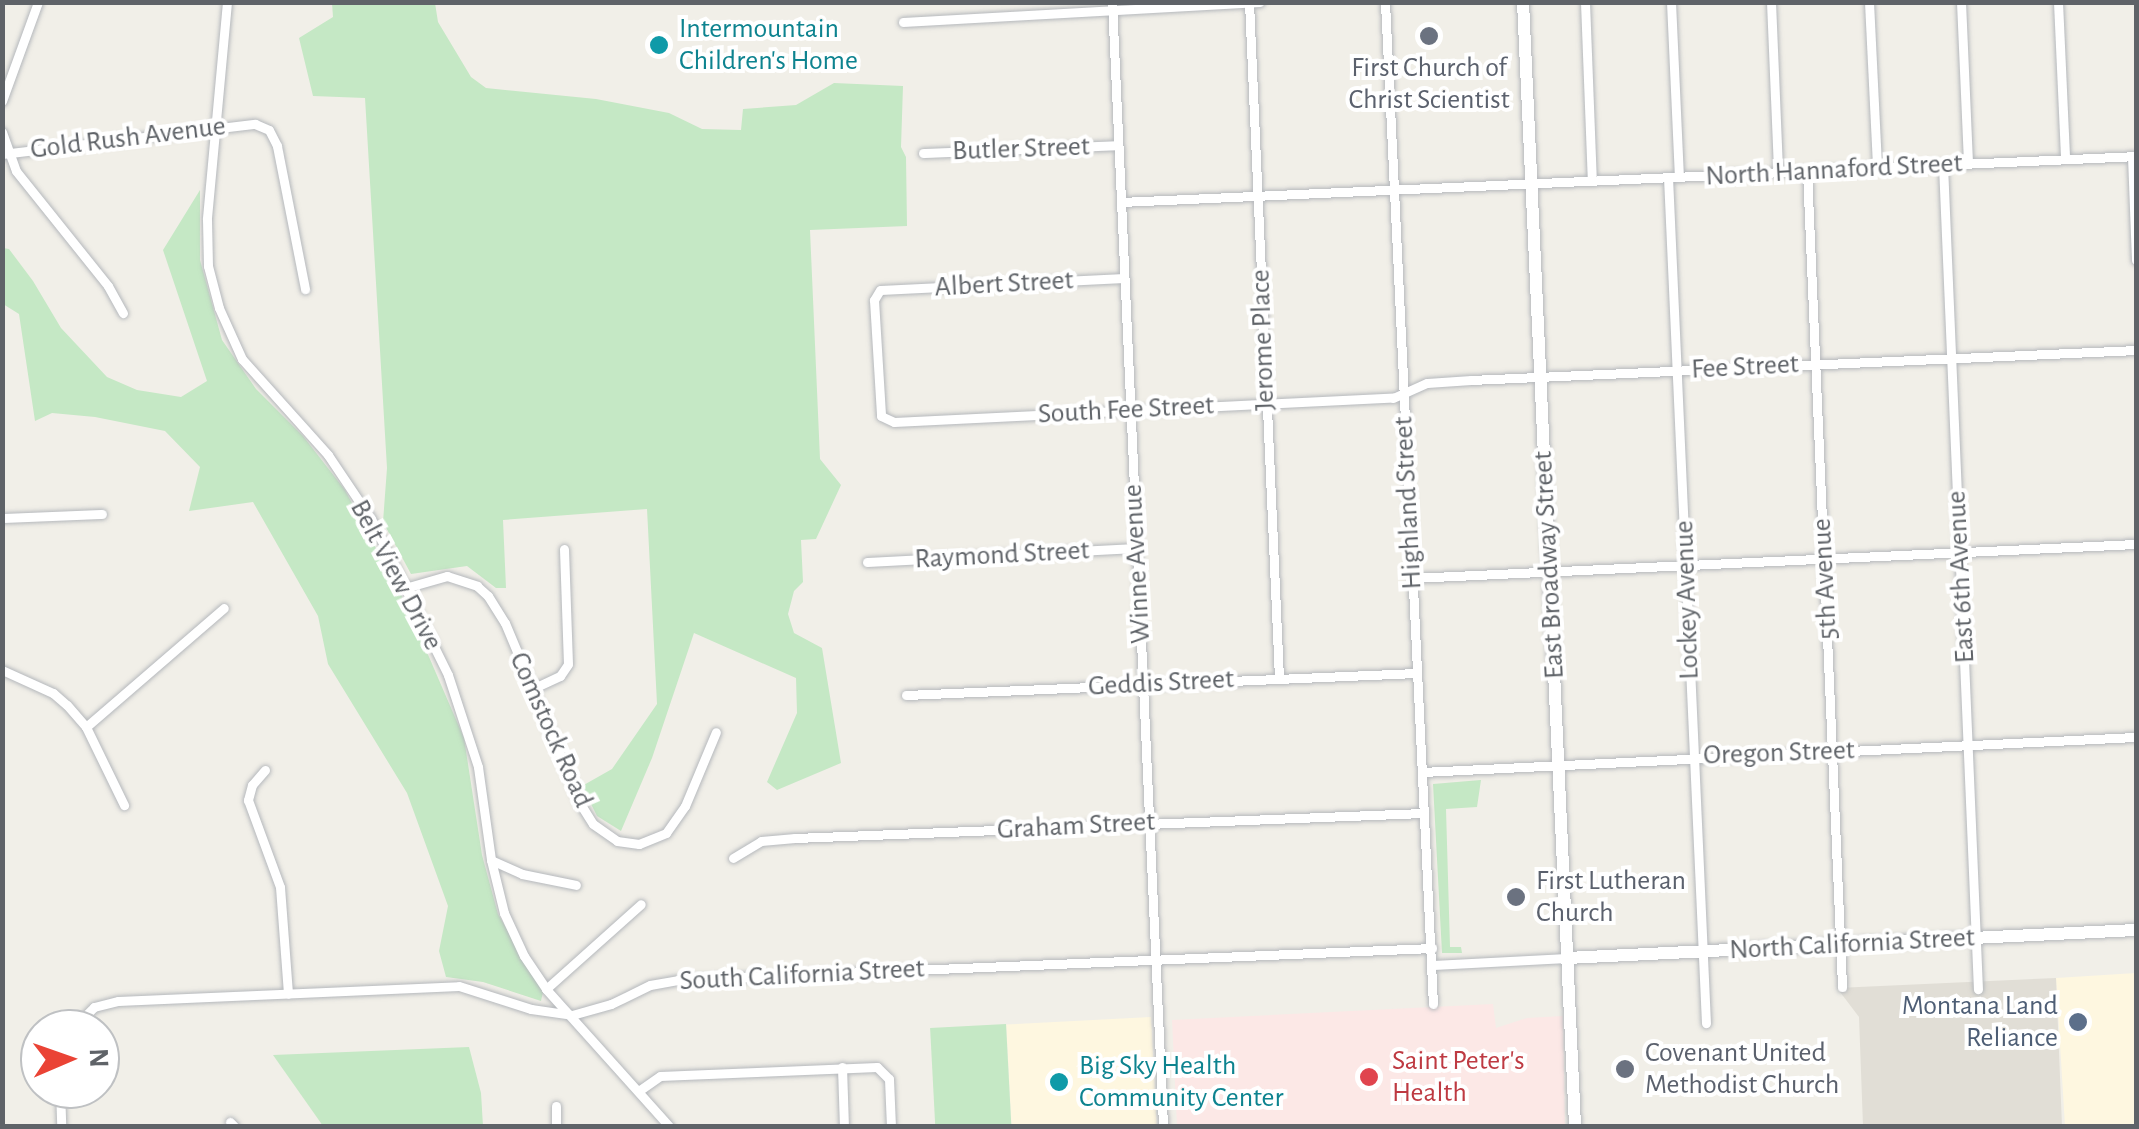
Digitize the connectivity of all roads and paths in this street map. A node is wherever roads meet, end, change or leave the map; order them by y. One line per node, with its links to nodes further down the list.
1 (38, 2): 15 (street)
2 (227, 2): 16 (street, Belt View Drive)
3 (1258, 2): 12 (street)
4 (1384, 2): 31 (street, Highland Street)
5 (1522, 2): 30 (street, East Broadway Street)
6 (1585, 2): 29 (street)
7 (1671, 2): 28 (street, Lockey Avenue)
8 (1771, 2): 27 (street)
9 (1869, 2): 25 (street)
10 (1962, 2): 23 (street)
11 (2058, 2): 22 (street)
12 (1249, 3): 13 (street); 32 (street, Jerome Place)
13 (1112, 6): 14 (street); 18 (street, Winne Avenue)
14 (904, 22)
15 (2, 101)
16 (213, 130): 20 (street, Gold Rush Avenue); 36 (street, Gold Rush Avenue); 58 (street, Belt View Drive)
17 (2, 132): 20 (street)
18 (1118, 145): 19 (street, Butler Street); 33 (street, Winne Avenue)
19 (923, 153)
20 (5, 154): 37 (street)
21 (2134, 156): 22 (street, North Hannaford Street); 34 (street)
22 (2065, 159): 23 (street, North Hannaford Street)
23 (1968, 164): 24 (street, North Hannaford Street)
24 (1943, 165): 25 (street, North Hannaford Street); 39 (street, East 6th Avenue)
25 (1876, 168): 26 (street, North Hannaford Street)
26 (1807, 171): 27 (street, North Hannaford Street); 40 (street, 5th Avenue)
27 (1778, 172): 28 (street, North Hannaford Street)
28 (1674, 177): 29 (street, North Hannaford Street); 41 (street, Lockey Avenue)
29 (1592, 181): 30 (street, North Hannaford Street)
30 (1531, 184): 31 (street, North Hannaford Street); 42 (street, East Broadway Street)
31 (1394, 190): 32 (street, North Hannaford Street); 43 (street, Highland Street)
32 (1258, 196): 33 (street, North Hannaford Street); 44 (street, Jerome Place)
33 (1121, 202): 35 (street, Winne Avenue)
34 (2136, 260)
35 (1124, 278): 45 (street, Winne Avenue); 46 (street, Albert Street)
36 (304, 288)
37 (123, 313)
38 (2136, 350): 39 (street, Fee Street)
39 (1951, 359): 40 (street, Fee Street); 52 (street, East 6th Avenue)
40 (1815, 364): 41 (street, Fee Street); 53 (street, 5th Avenue)
41 (1676, 370): 42 (street, Fee Street); 55 (street, Lockey Avenue)
42 (1540, 376): 43 (street, South Fee Street); 56 (street, East Broadway Street)
43 (1403, 393): 44 (street, South Fee Street); 57 (street, Highland Street)
44 (1266, 404): 45 (street, South Fee Street); 62 (street, Jerome Place)
45 (1130, 410): 46 (street, South Fee Street); 50 (street, Winne Avenue)
46 (888, 422)
47 (102, 514): 48 (street)
48 (2, 518)
49 (2136, 544): 52 (street)
50 (1136, 548): 54 (street, Raymond Street); 63 (street, Winne Avenue)
51 (564, 549): 64 (street)
52 (1960, 552): 53 (street); 69 (street, East 6th Avenue)
53 (1824, 558): 55 (street); 70 (street, 5th Avenue)
54 (867, 562)
55 (1685, 564): 56 (street); 71 (street, Lockey Avenue)
56 (1549, 570): 57 (street); 72 (street, East Broadway Street)
57 (1412, 578): 61 (street, Highland Street)
58 (405, 588): 64 (street, Comstock Road); 79 (street, Belt View Drive)
59 (224, 608): 66 (street)
60 (2, 670): 66 (street)
61 (1416, 673): 62 (street, Geddis Street); 74 (street, Highland Street)
62 (1278, 677): 63 (street, Geddis Street)
63 (1144, 684): 65 (street, Geddis Street); 77 (street, Winne Avenue)
64 (532, 689): 67 (street, Comstock Road)
65 (906, 695)
66 (86, 727): 75 (street)
67 (716, 732)
68 (2136, 737): 69 (street, Oregon Street)
69 (1969, 745): 70 (street, Oregon Street); 83 (street, East 6th Avenue)
70 (1832, 750): 71 (street, Oregon Street); 84 (street, 5th Avenue)
71 (1693, 756): 72 (street, Oregon Street); 86 (street, Lockey Avenue)
72 (1558, 766): 74 (street, Oregon Street); 87 (street, East Broadway Street)
73 (265, 770): 93 (street)
74 (1422, 772): 76 (street, Highland Street)
75 (124, 805)
76 (1424, 812): 77 (street, Graham Street); 85 (street, Highland Street)
77 (1149, 822): 78 (street, Graham Street); 88 (street, Winne Avenue)
78 (733, 858)
79 (491, 860): 80 (street); 91 (street, Belt View Drive)
80 (576, 885)
81 (641, 904): 91 (street)
82 (2136, 930): 83 (street, North California Street)
83 (1976, 938): 84 (street, North California Street); 92 (street, East 6th Avenue)
84 (1840, 944): 86 (street, North California Street); 90 (street, 5th Avenue)
85 (1432, 948): 88 (street, South California Street); 89 (street, Highland Street)
86 (1703, 950): 87 (street, North California Street); 97 (street, Lockey Avenue)
87 (1567, 958): 89 (street); 106 (street, East Broadway Street)
88 (1155, 960): 96 (street, South California Street); 105 (street, Winne Avenue)
89 (1433, 966): 94 (street, Highland Street)
90 (1842, 987)
91 (546, 989): 96 (street, Belt View Drive)
92 (1978, 989)
93 (288, 994): 95 (street, South California Street); 96 (street, South California Street)
94 (1434, 1004)
95 (93, 1009)
96 (572, 1015): 99 (street, Belt View Drive)
97 (1706, 1022)
98 (842, 1067): 99 (street); 103 (street); 104 (street)
99 (640, 1090): 102 (street, Belt View Drive)
100 (556, 1106): 101 (street)
101 (556, 1126)
102 (670, 1126)
103 (844, 1126)
104 (890, 1126)
105 (1163, 1126)
106 (1574, 1126)

